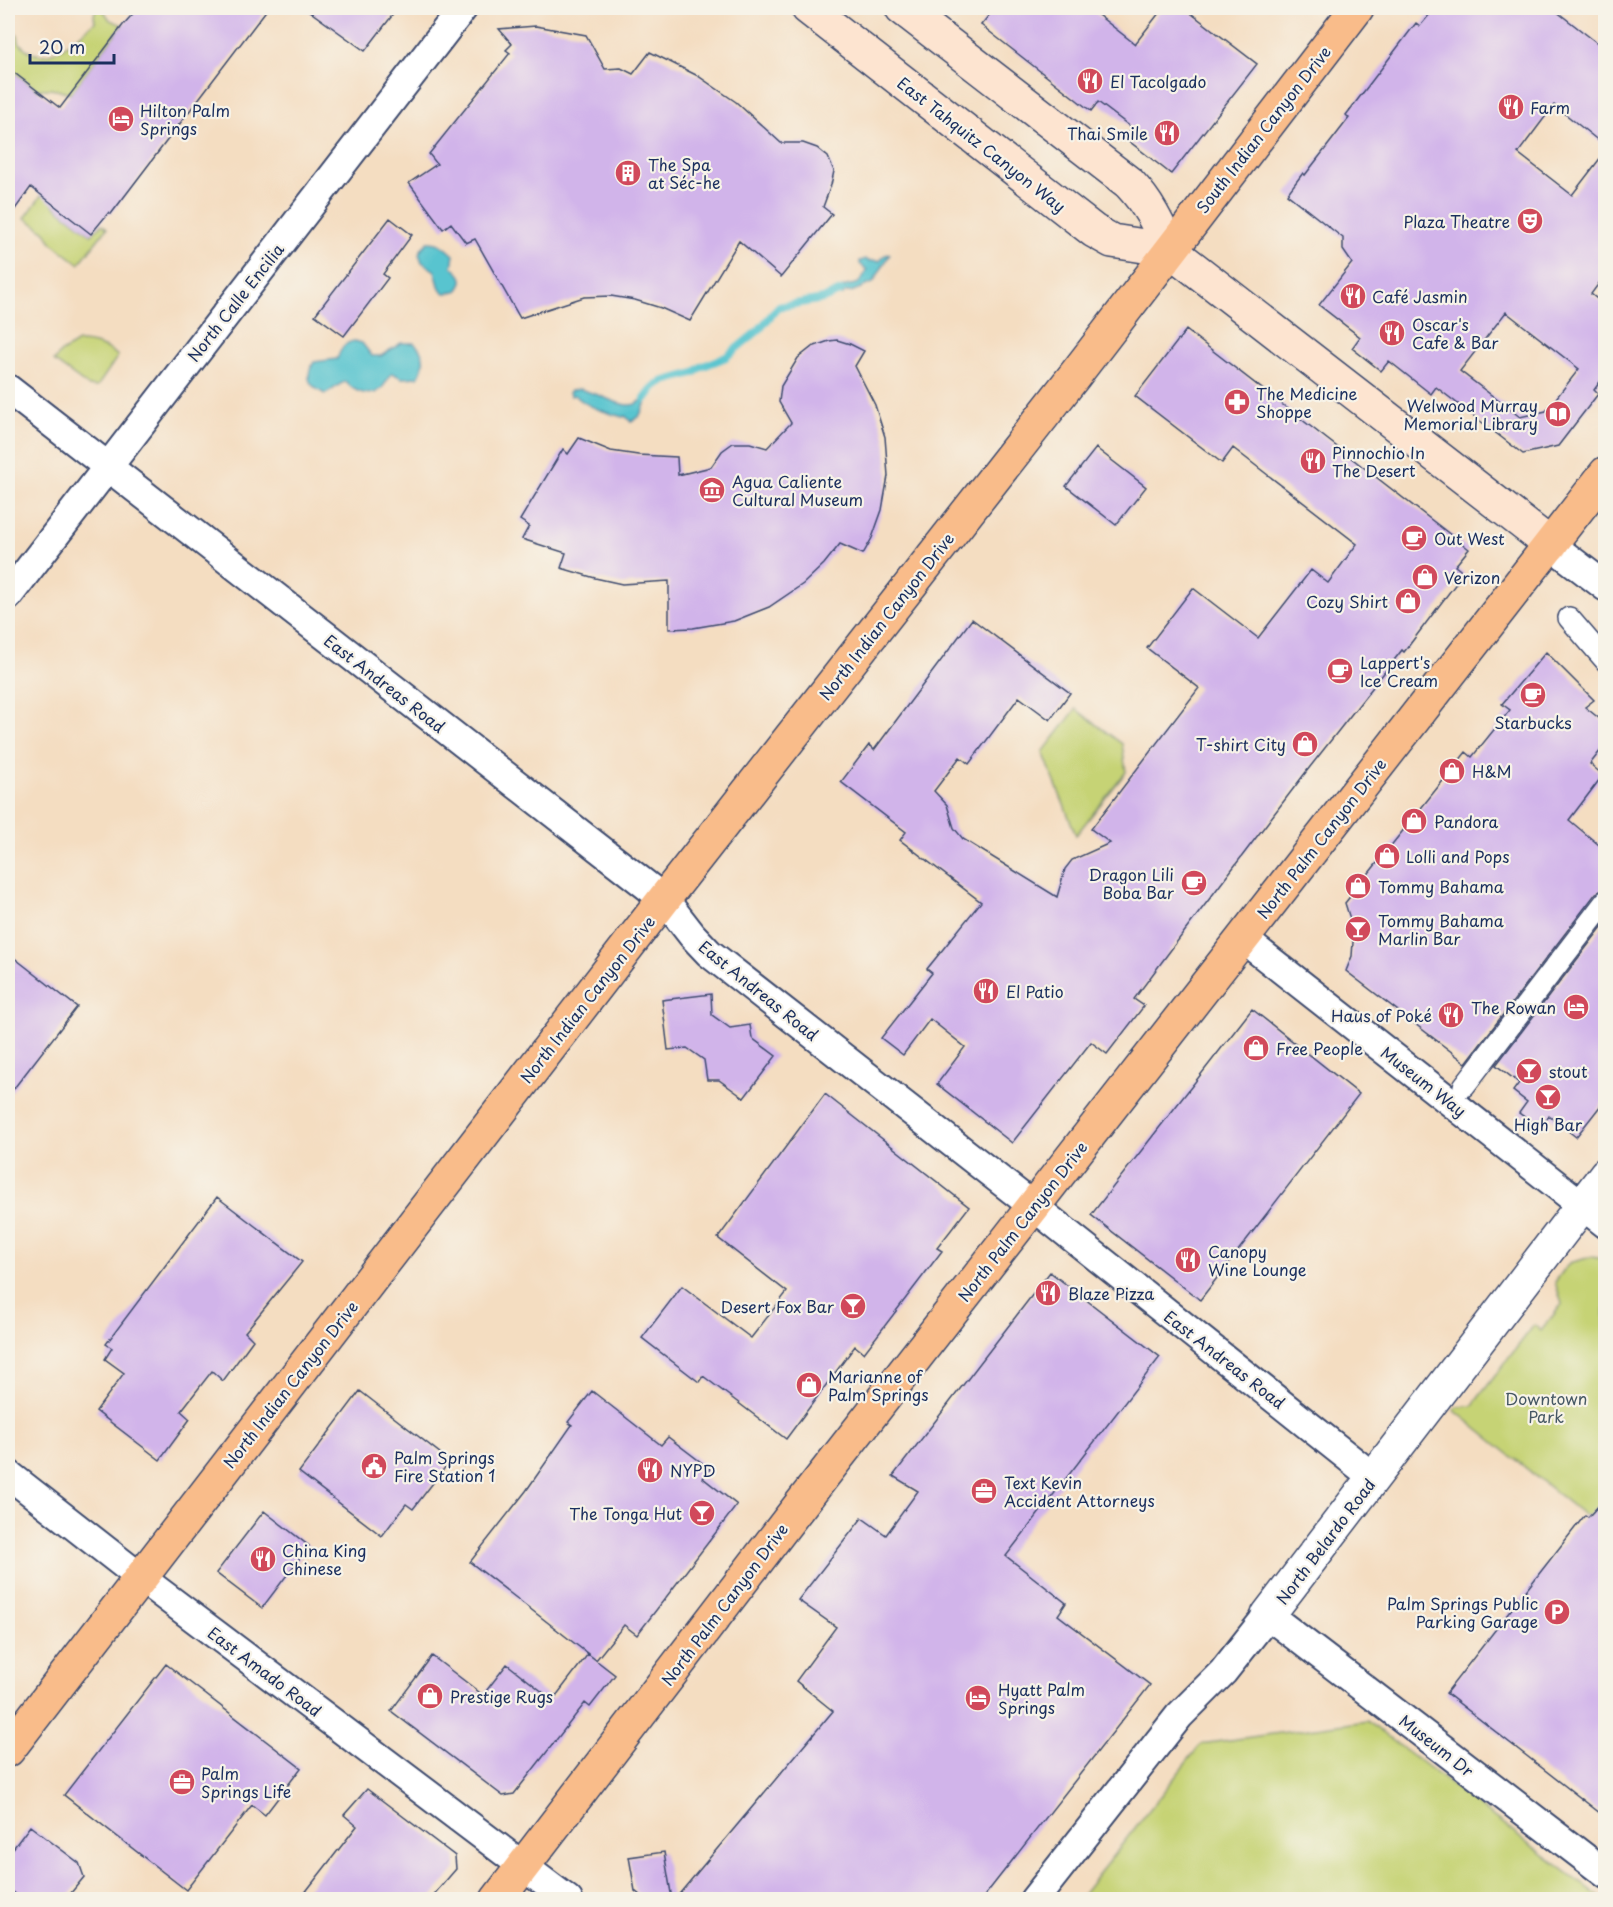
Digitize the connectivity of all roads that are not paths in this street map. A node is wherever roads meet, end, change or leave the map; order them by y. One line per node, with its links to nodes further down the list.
1 (463, 8): 7 (street, North Calle Encilia)
2 (808, 8): 5 (main road, East Tahquitz Canyon Way)
3 (902, 8): 5 (main road, East Tahquitz Canyon Way)
4 (1357, 8): 5 (main road, South Indian Canyon Drive)
5 (1170, 250): 9 (main road, East Tahquitz Canyon Way); 14 (main road, North Indian Canyon Drive)
6 (8, 389): 7 (street, East Andreas Road)
7 (107, 467): 11 (street, North Calle Encilia); 14 (street, East Andreas Road)
8 (1605, 472): 9 (main road, North Palm Canyon Drive)
9 (1551, 545): 10 (street); 16 (main road, North Palm Canyon Drive)
10 (1605, 586)
11 (8, 596)
12 (1569, 618): 13 (street)
13 (1605, 661)
14 (664, 899): 19 (street, East Andreas Road); 23 (main road, North Indian Canyon Drive)
15 (1605, 901): 17 (street)
16 (1243, 939): 19 (main road, North Palm Canyon Drive); 20 (street, Museum Way)
17 (1464, 1086)
18 (1605, 1174): 20 (street, North Belardo Road)
19 (1034, 1206): 22 (street, East Andreas Road); 26 (main road, North Palm Canyon Drive)
20 (1594, 1214): 22 (street, North Belardo Road)
21 (8, 1474): 23 (street, East Amado Road)
22 (1373, 1477): 24 (street, North Belardo Road)
23 (141, 1578): 25 (main road, North Indian Canyon Drive); 26 (street, East Amado Road)
24 (1268, 1615): 27 (street, Museum Dr); 30 (street, North Belardo Road)
25 (8, 1750)
26 (524, 1865): 28 (main road, North Palm Canyon Drive); 29 (street, East Amado Road)
27 (1605, 1875)
28 (497, 1899)
29 (568, 1899)
30 (1034, 1899)

